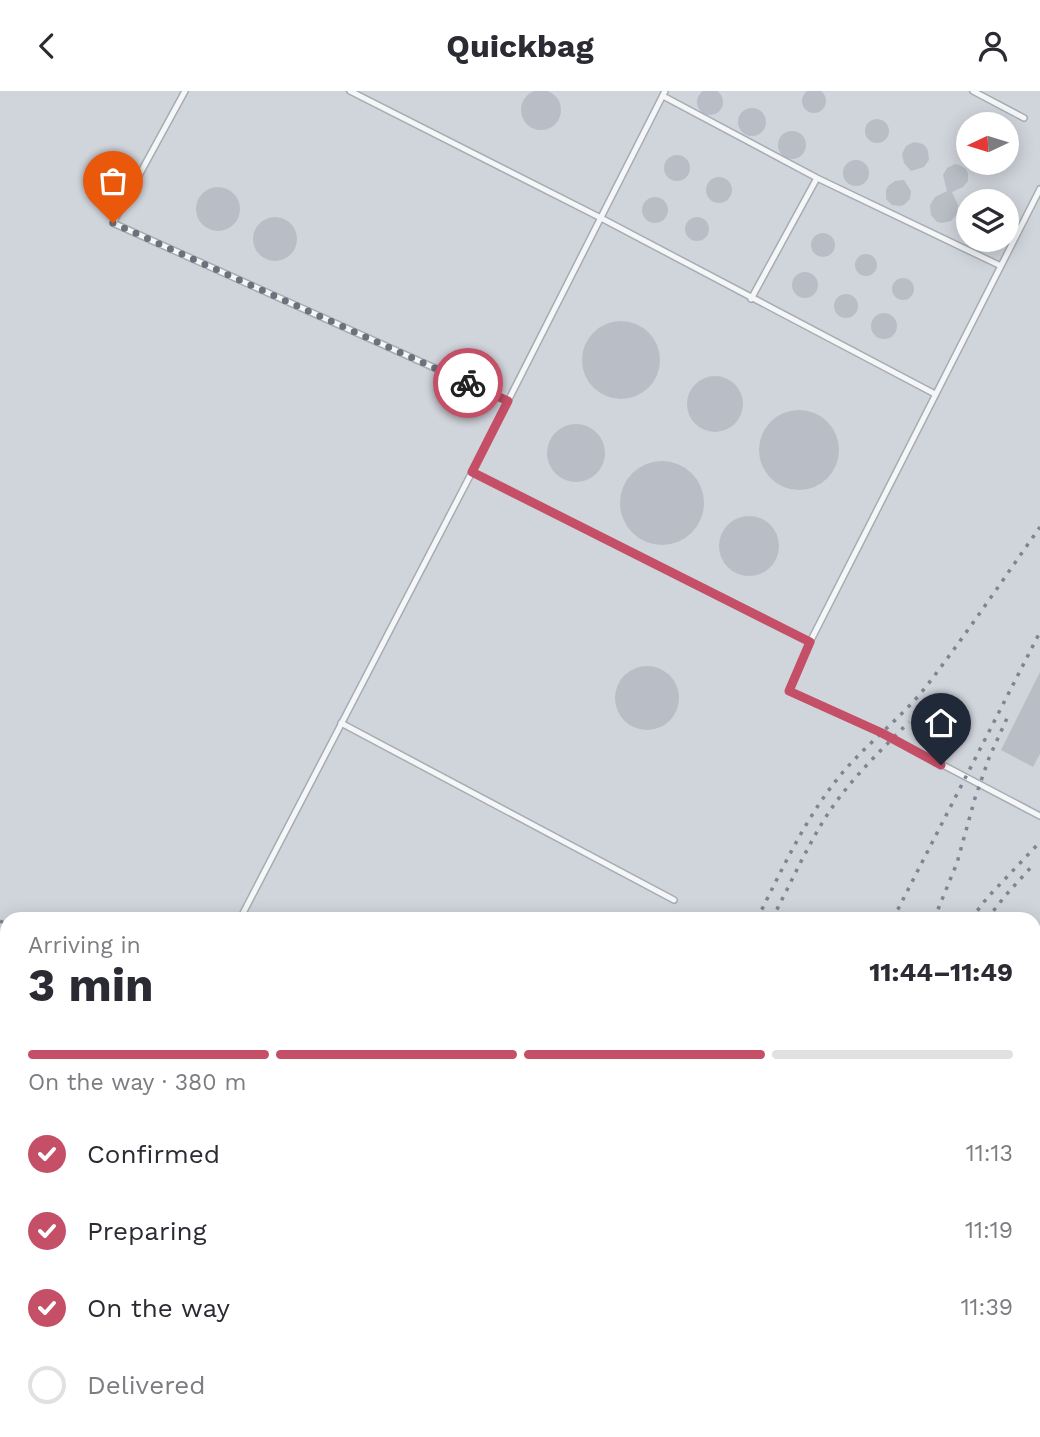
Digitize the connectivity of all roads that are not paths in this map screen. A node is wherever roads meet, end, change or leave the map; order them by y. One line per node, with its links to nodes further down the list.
1 (186, 91): 12 (lane)
2 (350, 91): 8 (lane)
3 (973, 91): 5 (lane)
4 (664, 93): 6 (lane); 8 (lane)
5 (1024, 118)
6 (817, 178): 9 (lane); 10 (lane)
7 (1040, 189): 9 (lane)
8 (601, 218): 10 (lane); 12 (lane)
9 (1001, 266): 11 (lane)
10 (751, 299): 11 (lane)
11 (936, 394): 14 (lane)
12 (508, 401): 13 (lane)
13 (472, 472): 14 (lane); 15 (lane)
14 (810, 642): 16 (lane)
15 (341, 723): 17 (lane); 18 (lane)
16 (1040, 816)
17 (674, 900)
18 (244, 912)

